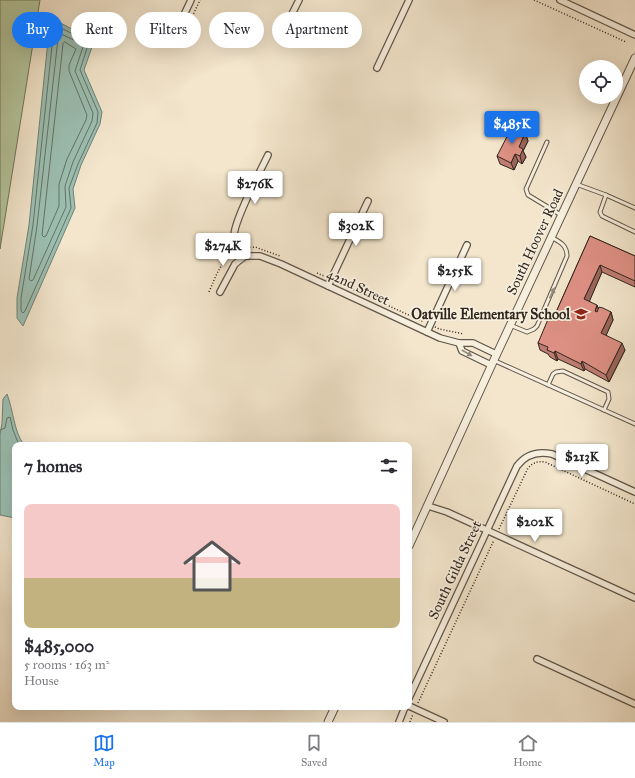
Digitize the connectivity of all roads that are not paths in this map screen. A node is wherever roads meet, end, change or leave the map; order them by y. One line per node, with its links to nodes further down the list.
1 (190, 0): 5 (street)
2 (299, 0): 6 (street)
3 (409, 0): 9 (street)
4 (560, 0): 7 (street)
5 (185, 12)
6 (293, 12)
7 (635, 35)
8 (635, 58): 12 (street, South Hoover Road)
9 (378, 68)
10 (548, 142): 16 (lane)
11 (268, 155): 20 (street)
12 (576, 184): 13 (lane); 16 (street, South Hoover Road)
13 (606, 195): 15 (lane); 17 (lane)
14 (368, 201): 21 (street)
15 (635, 208)
16 (561, 215): 18 (street, South Hoover Road)
17 (635, 232)
18 (551, 237): 23 (street, South Hoover Road); 23 (lane, one-way to 18)
19 (467, 245): 24 (street)
20 (245, 256): 21 (street, 42nd Street); 22 (street)
21 (328, 286): 24 (street, 42nd Street)
22 (220, 292)
23 (510, 325): 26 (street, South Hoover Road)
24 (427, 332): 25 (street, 42nd Street)
25 (460, 343): 26 (street, 42nd Street); 26 (street, one-way to 26)
26 (494, 360): 27 (lane); 31 (street, South Hoover Road)
27 (548, 385): 28 (lane); 28 (lane)
28 (604, 410): 29 (lane)
29 (635, 424)
30 (635, 492): 32 (street, South Gilda Street)
31 (428, 506): 32 (street); 33 (street, South Hoover Road)
32 (487, 530): 34 (street); 36 (street, South Gilda Street)
33 (412, 540)
34 (635, 598)
35 (537, 659): 37 (street)
36 (412, 692)
37 (635, 704)
38 (412, 707): 43 (street)
39 (334, 710): 41 (street)
40 (404, 710): 42 (street)
41 (328, 722)
42 (398, 722)
43 (444, 722)

